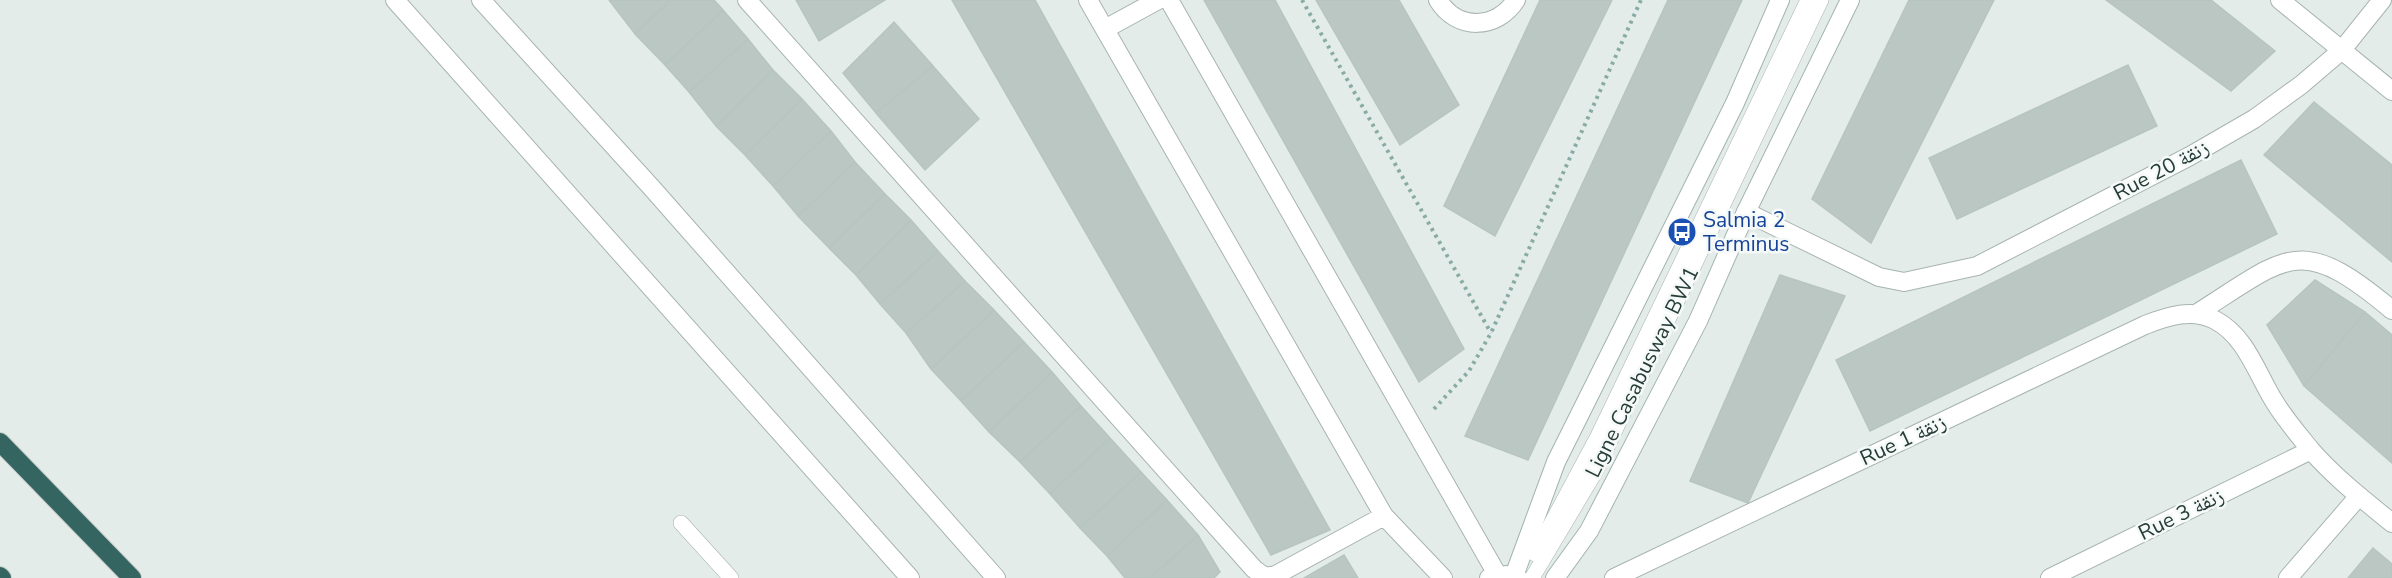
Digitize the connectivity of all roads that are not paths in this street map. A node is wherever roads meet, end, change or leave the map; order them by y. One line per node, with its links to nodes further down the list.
1 (395, 0): 30 (street)
2 (481, 0): 31 (street)
3 (747, 0): 24 (street)
4 (1158, 0): 15 (street)
5 (1169, 0): 27 (street)
6 (1438, 0): 7 (street)
7 (1516, 0)
8 (1780, 0): 27 (street)
9 (1808, 0): 27 (lane, Ligne Casabusway BW1)
10 (1821, 0): 27 (lane, Ligne Casabusway BW1)
11 (1850, 0): 18 (street)
12 (2280, 0): 16 (street)
13 (2382, 0): 16 (street, Rue 20 زنقة)
14 (1090, 1): 15 (street)
15 (1105, 29): 24 (street)
16 (2342, 50): 17 (street); 18 (street, Rue 20 زنقة)
17 (2392, 91)
18 (1746, 212): 33 (street)
19 (2392, 309): 20 (street)
20 (2196, 314): 22 (street); 34 (street, Rue 1 زنقة)
21 (0, 442): 28 (highway)
22 (2311, 450): 23 (street); 35 (street, Rue 3 زنقة)
23 (2359, 496): 26 (street); 36 (street)
24 (1384, 516): 32 (street)
25 (681, 523): 29 (lane)
26 (2392, 523)
27 (1512, 577)
28 (132, 578)
29 (730, 578)
30 (910, 578)
31 (996, 578)
32 (1443, 578)
33 (1555, 578)
34 (1614, 578)
35 (2050, 578)
36 (2288, 578)

